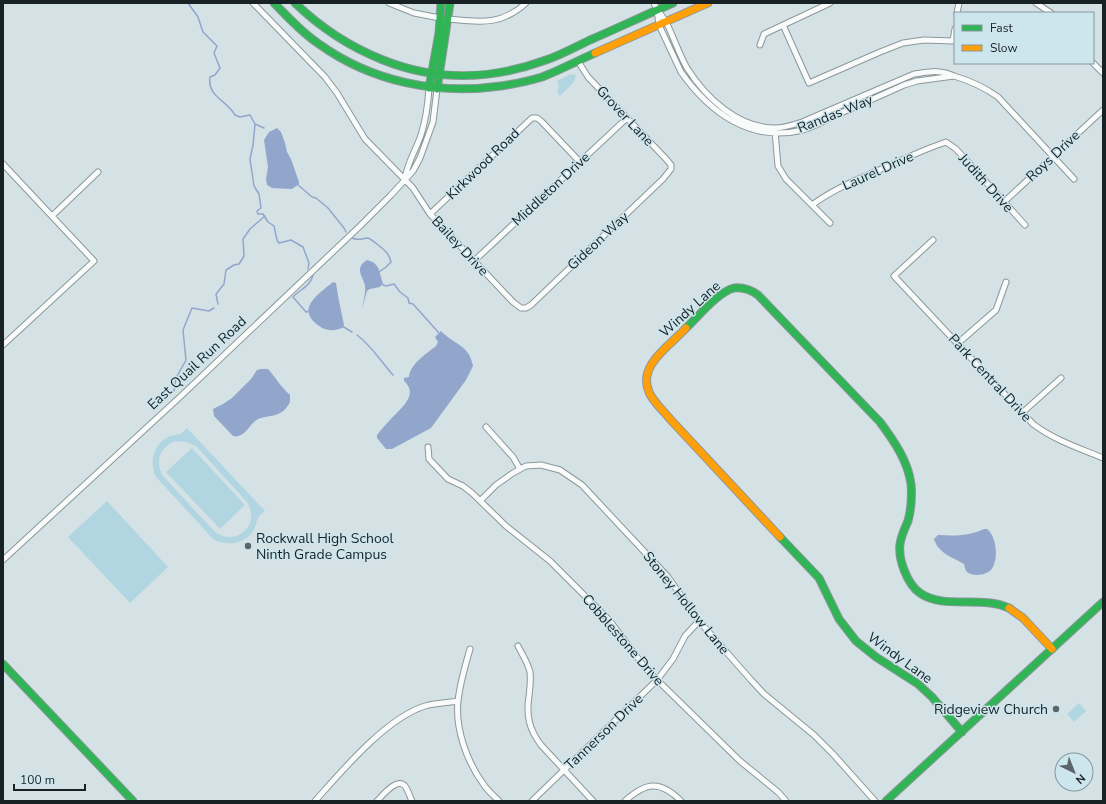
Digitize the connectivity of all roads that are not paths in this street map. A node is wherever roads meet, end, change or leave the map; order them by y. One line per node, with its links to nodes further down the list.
1 (253, 3): 38 (street, Bailey Drive)
2 (274, 3): 26 (street)
3 (295, 3): 24 (street)
4 (389, 3): 15 (street)
5 (441, 3): 15 (street)
6 (450, 3): 16 (street, East Quail Run Road)
7 (654, 3): 13 (street, Randas Way)
8 (673, 3): 13 (street)
9 (708, 3): 17 (street)
10 (830, 3): 18 (street)
11 (1036, 3): 14 (street)
12 (524, 4): 16 (street)
13 (657, 10): 17 (street, Randas Way); 25 (street)
14 (1050, 12)
15 (440, 18): 24 (street)
16 (448, 19): 25 (street, East Quail Run Road)
17 (663, 23): 21 (street); 30 (street, Randas Way)
18 (783, 25): 19 (street); 20 (street)
19 (954, 35)
20 (760, 45)
21 (578, 61): 27 (street); 29 (street, Grover Lane)
22 (1094, 64): 23 (street)
23 (1103, 73)
24 (431, 74): 25 (street); 26 (street)
25 (439, 76): 27 (street, East Quail Run Road)
26 (429, 88): 27 (street); 38 (street)
27 (437, 88): 38 (street, East Quail Run Road)
28 (1103, 110): 32 (street, Roys Drive)
29 (627, 118): 33 (street, Middleton Drive); 35 (street, Grover Lane)
30 (775, 131): 32 (street, Randas Way); 40 (street)
31 (946, 142): 39 (street, Judith Drive); 40 (street, Laurel Drive)
32 (1054, 156): 37 (street, Randas Way); 39 (street, Roys Drive)
33 (580, 162): 41 (street, Kirkwood Road); 46 (street, Middleton Drive)
34 (3, 164): 42 (street)
35 (671, 170): 48 (street, Gideon Way)
36 (98, 172): 42 (street)
37 (1074, 179)
38 (405, 180): 41 (street, Bailey Drive); 58 (street, East Quail Run Road)
39 (1004, 202): 44 (street, Judith Drive)
40 (812, 205): 43 (street)
41 (430, 214): 46 (street, Bailey Drive)
42 (52, 216): 50 (street)
43 (830, 223)
44 (1025, 225)
45 (933, 240): 49 (street, Park Central Drive)
46 (474, 261): 48 (street, Bailey Drive)
47 (1006, 282): 49 (street)
48 (521, 308)
49 (957, 344): 52 (street, Park Central Drive)
50 (3, 345)
51 (1061, 378): 52 (street)
52 (1022, 413): 55 (street, Park Central Drive)
53 (486, 426): 56 (street)
54 (428, 447): 57 (street, Cobblestone Drive)
55 (1103, 458)
56 (520, 469): 57 (street, Stoney Hollow Lane); 60 (street, Stoney Hollow Lane)
57 (481, 500): 65 (street, Cobblestone Drive)
58 (3, 560)
59 (1103, 602): 62 (street)
60 (699, 620): 65 (street, Tannerson Drive); 79 (street, Stoney Hollow Lane)
61 (518, 646): 68 (street)
62 (1052, 649): 67 (street); 67 (street, Windy Lane)
63 (470, 650): 66 (street)
64 (3, 664): 69 (street)
65 (657, 680): 68 (street, Tannerson Drive); 78 (street, Cobblestone Drive)
66 (458, 701): 70 (street); 73 (street)
67 (962, 732): 80 (street)
68 (564, 770): 74 (street, Tannerson Drive); 75 (street)
69 (133, 801)
70 (315, 801)
71 (377, 801): 72 (street)
72 (412, 801)
73 (499, 801)
74 (532, 801)
75 (593, 801)
76 (625, 801): 77 (street)
77 (681, 801)
78 (786, 801)
79 (875, 801)
80 (886, 801)

